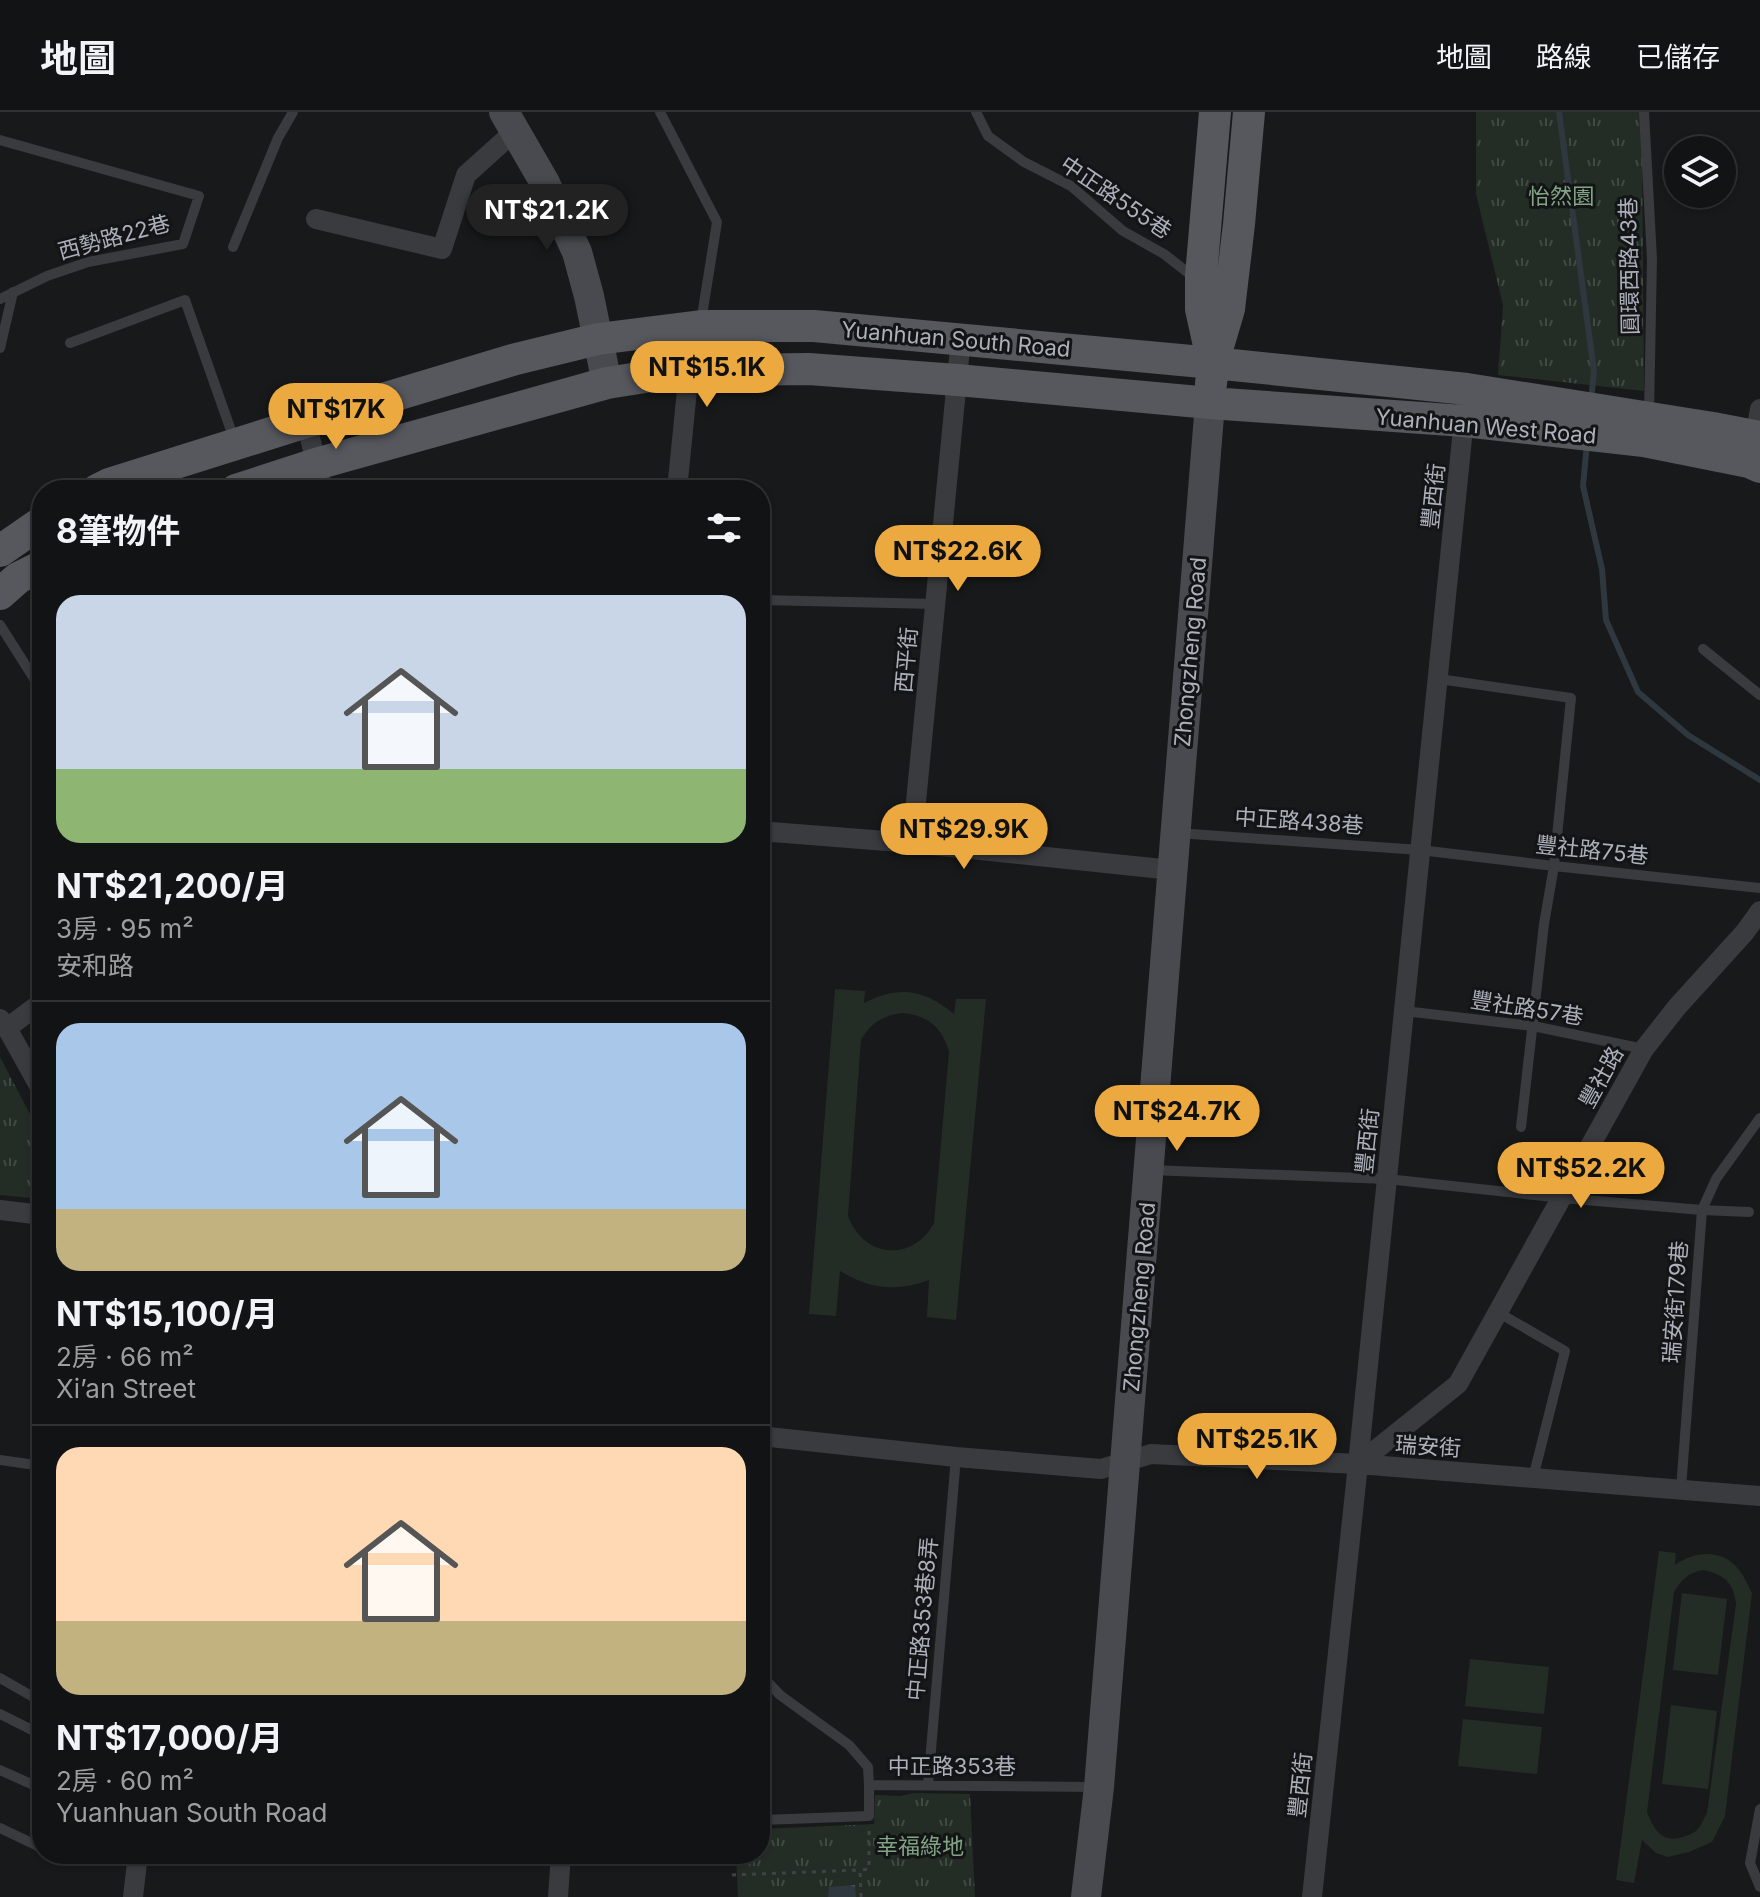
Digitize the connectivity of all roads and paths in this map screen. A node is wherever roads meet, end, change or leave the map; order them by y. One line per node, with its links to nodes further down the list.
1 (293, 112): 10 (lane)
2 (660, 112): 14 (lane)
3 (976, 112): 11 (lane, 中正路555巷)
4 (1215, 112): 11 (main road, Zhongzheng Road)
5 (1249, 112): 19 (main road, Zhongzheng Road)
6 (1644, 112): 25 (lane, 圓環西路43巷)
7 (510, 121): 9 (street); 16 (street)
8 (0, 140): 12 (lane, 西勢路22巷)
9 (316, 219)
10 (233, 247)
11 (1201, 282): 19 (main road, Zhongzheng Road)
12 (13, 292): 13 (lane, 西勢路22巷); 18 (lane)
13 (0, 299)
14 (694, 327): 15 (main road, Yuanhuan South Road); 16 (main road, Yuanhuan South Road); 20 (street)
15 (961, 338): 19 (main road, Yuanhuan South Road); 21 (street, 西平街)
16 (598, 339): 22 (street); 27 (main road, Yuanhuan South Road)
17 (70, 343): 29 (lane)
18 (0, 348)
19 (1213, 363): 23 (main road, Yuanhuan West Road); 24 (main road, Zhongzheng Road)
20 (689, 370): 21 (main road, Yuanhuan South Road); 22 (main road, Yuanhuan South Road); 32 (street)
21 (957, 380): 24 (main road, Yuanhuan South Road); 38 (street, 西平街)
22 (607, 383): 30 (main road, Yuanhuan South Road)
23 (1467, 389): 25 (main road, Yuanhuan West Road); 26 (street, 豐西街)
24 (1210, 403): 26 (main road, Yuanhuan West Road); 45 (street, Zhongzheng Road)
25 (1649, 419): 28 (main road, Yuanhuan West Road)
26 (1464, 421): 28 (main road, Yuanhuan West Road); 42 (street, 豐西街)
27 (306, 422): 29 (main road, Yuanhuan South Road); 30 (street)
28 (1757, 442)
29 (236, 444): 31 (main road, Yuanhuan South Road)
30 (320, 477)
31 (122, 480)
32 (678, 480)
33 (32, 529): 34 (main road)
34 (0, 551)
35 (32, 571): 36 (main road)
36 (0, 594)
37 (770, 600): 38 (lane)
38 (935, 604): 46 (street, 西平街)
39 (0, 625): 41 (lane)
40 (1703, 649): 43 (lane)
41 (32, 675)
42 (1439, 679): 47 (street, 豐西街); 48 (lane)
43 (1760, 695)
44 (770, 832): 46 (street)
45 (1175, 833): 47 (lane, 中正路438巷); 49 (street, Zhongzheng Road)
46 (912, 843): 49 (street)
47 (1420, 850): 48 (lane, 豐社路75巷); 53 (street, 豐西街)
48 (1554, 866): 50 (lane, 豐社路75巷); 55 (lane)
49 (1172, 870): 60 (street, Zhongzheng Road)
50 (1760, 888)
51 (1760, 911): 56 (street, 豐社路)
52 (32, 1008): 54 (street)
53 (1404, 1011): 55 (lane, 豐社路57巷); 61 (street, 豐西街)
54 (4, 1023): 57 (street)
55 (1533, 1026): 56 (lane, 豐社路57巷); 59 (lane)
56 (1644, 1049): 62 (street, 豐社路)
57 (32, 1073)
58 (1760, 1118): 64 (lane)
59 (1521, 1127)
60 (1149, 1170): 61 (lane, 瑞安街179巷); 71 (street, Zhongzheng Road)
61 (1387, 1179): 62 (lane, 瑞安街179巷); 72 (street, 豐西街)
62 (1562, 1198): 64 (lane, 瑞安街179巷); 67 (street, 豐社路)
63 (0, 1210): 66 (street)
64 (1702, 1210): 65 (lane); 75 (lane, 瑞安街179巷)
65 (1749, 1212)
66 (32, 1214)
67 (1499, 1313): 72 (street, 豐社路); 74 (lane)
68 (770, 1437): 69 (street, 瑞安街)
69 (956, 1457): 71 (street, 瑞安街); 85 (lane, 中正路353巷8弄)
70 (0, 1460): 73 (lane)
71 (1126, 1461): 72 (street, 瑞安街); 86 (street, Zhongzheng Road)
72 (1358, 1464): 74 (street, 瑞安街); 101 (street, 豐西街)
73 (32, 1465)
74 (1533, 1478): 75 (street, 瑞安街)
75 (1681, 1489): 76 (street, 瑞安街)
76 (1760, 1496)
77 (0, 1678): 79 (lane)
78 (770, 1684): 84 (lane, 中正路353巷)
79 (32, 1696)
80 (0, 1714): 81 (lane)
81 (32, 1730)
82 (0, 1770): 83 (lane)
83 (32, 1784)
84 (869, 1785): 85 (lane, 中正路353巷); 88 (lane)
85 (928, 1785): 86 (lane, 中正路353巷)
86 (1099, 1787): 100 (street, Zhongzheng Road)
87 (1760, 1809): 96 (lane)
88 (869, 1816): 89 (lane); 94 (path)
89 (770, 1820)
90 (0, 1828): 91 (lane)
91 (32, 1843)
92 (137, 1864): 97 (street)
93 (560, 1864): 98 (street)
94 (860, 1870): 95 (path); 99 (path)
95 (732, 1875)
96 (1760, 1887)
97 (133, 1897)
98 (558, 1897)
99 (861, 1897)
100 (1086, 1897)
101 (1312, 1897)

